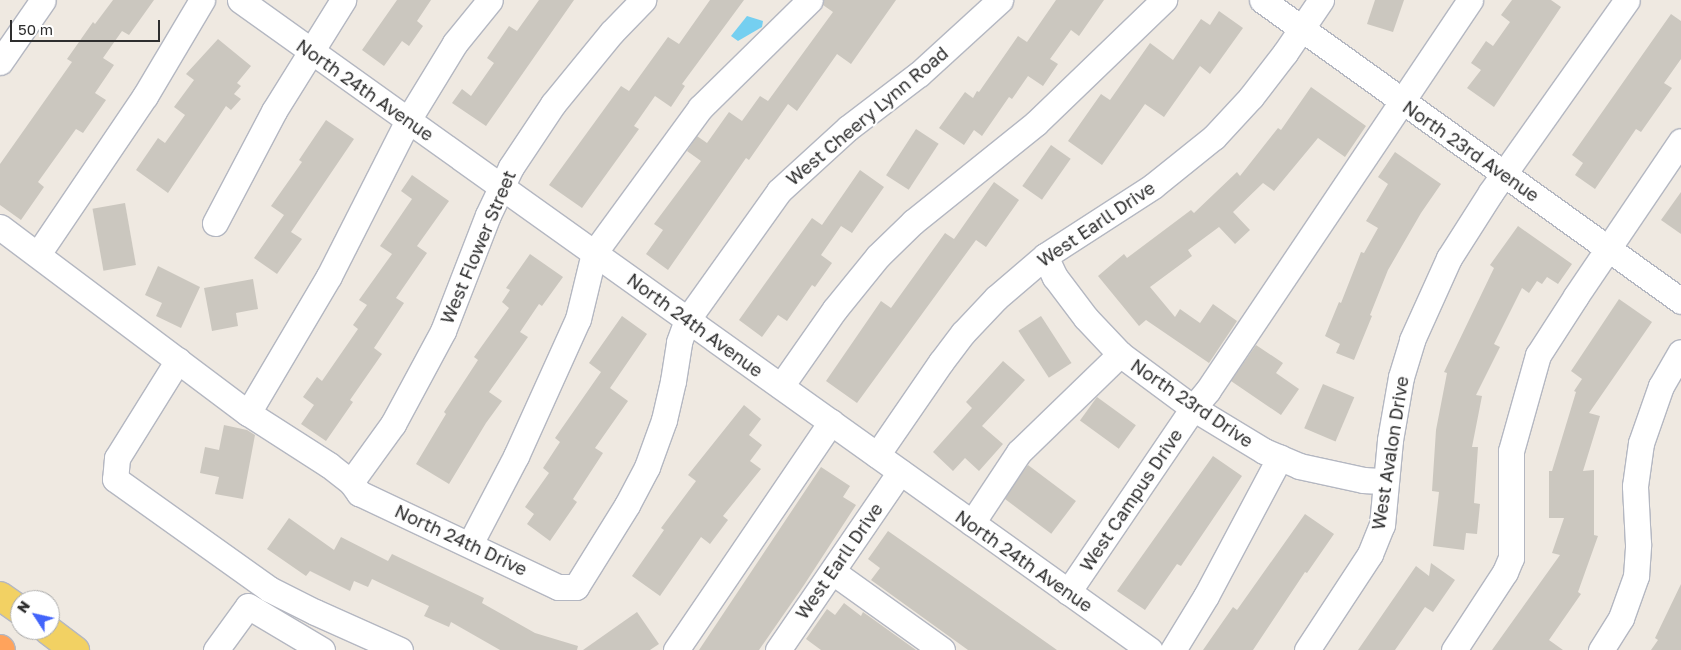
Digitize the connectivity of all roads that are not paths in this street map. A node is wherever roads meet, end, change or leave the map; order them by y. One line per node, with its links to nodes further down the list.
1 (43, 0): 16 (street)
2 (202, 0): 26 (street)
3 (240, 0): 15 (street, North 24th Avenue)
4 (343, 0): 15 (street)
5 (490, 0): 18 (street)
6 (643, 0): 21 (street, West Flower Street)
7 (810, 0): 25 (street)
8 (1000, 0): 29 (street, West Cheery Lynn Road)
9 (1164, 0): 33 (street)
10 (1262, 0): 14 (street, North 23rd Avenue)
11 (1321, 0): 14 (street, West Earll Drive)
12 (1470, 0): 17 (street, West Campus Drive)
13 (1627, 0): 20 (street, West Avalon Drive)
14 (1302, 29): 17 (street, North 23rd Avenue); 27 (street, West Earll Drive)
15 (311, 51): 18 (street, North 24th Avenue); 22 (street)
16 (0, 62)
17 (1401, 101): 20 (street, North 23rd Avenue); 34 (street, West Campus Drive)
18 (408, 120): 21 (street, North 24th Avenue); 35 (street)
19 (1681, 141): 24 (street)
20 (1505, 174): 24 (street, North 23rd Avenue); 40 (street, West Avalon Drive)
21 (500, 187): 25 (street, North 24th Avenue); 41 (street, West Flower Street)
22 (215, 223)
23 (0, 227): 26 (street, North 24th Drive)
24 (1609, 248): 28 (street, North 23rd Avenue); 58 (street)
25 (594, 253): 29 (street, North 24th Avenue); 43 (street)
26 (38, 254): 32 (street, North 24th Drive)
27 (1044, 256): 31 (street, North 23rd Drive); 37 (street, West Earll Drive)
28 (1681, 301)
29 (687, 320): 33 (street, North 24th Avenue); 45 (street, West Cheery Lynn Road)
30 (1681, 352): 59 (street)
31 (1120, 354): 34 (street, North 23rd Drive); 42 (street)
32 (178, 360): 35 (street, North 24th Drive); 51 (street)
33 (781, 386): 36 (street, North 24th Avenue)
34 (1193, 408): 38 (street, North 23rd Drive); 46 (street, West Campus Drive)
35 (248, 413): 41 (street, North 24th Drive)
36 (831, 422): 37 (street, North 24th Avenue); 52 (street)
37 (877, 455): 39 (street, North 24th Avenue)
38 (1280, 457): 40 (street, North 23rd Drive); 56 (street)
39 (900, 472): 42 (street, North 24th Avenue); 44 (street, West Earll Drive)
40 (1385, 481): 57 (street, West Avalon Drive)
41 (350, 482): 43 (street, North 24th Drive)
42 (972, 523): 46 (street, North 24th Avenue)
43 (470, 544): 45 (street, North 24th Drive)
44 (833, 572): 53 (street, West Earll Drive); 54 (street)
45 (576, 587)
46 (1068, 592): 55 (street, North 24th Avenue)
47 (60, 639): 48 (main road)
48 (75, 650)
49 (216, 650): 50 (street)
50 (322, 650)
51 (400, 650)
52 (676, 650)
53 (778, 650)
54 (942, 650)
55 (1150, 650)
56 (1173, 650)
57 (1307, 650)
58 (1454, 650)
59 (1601, 650)

